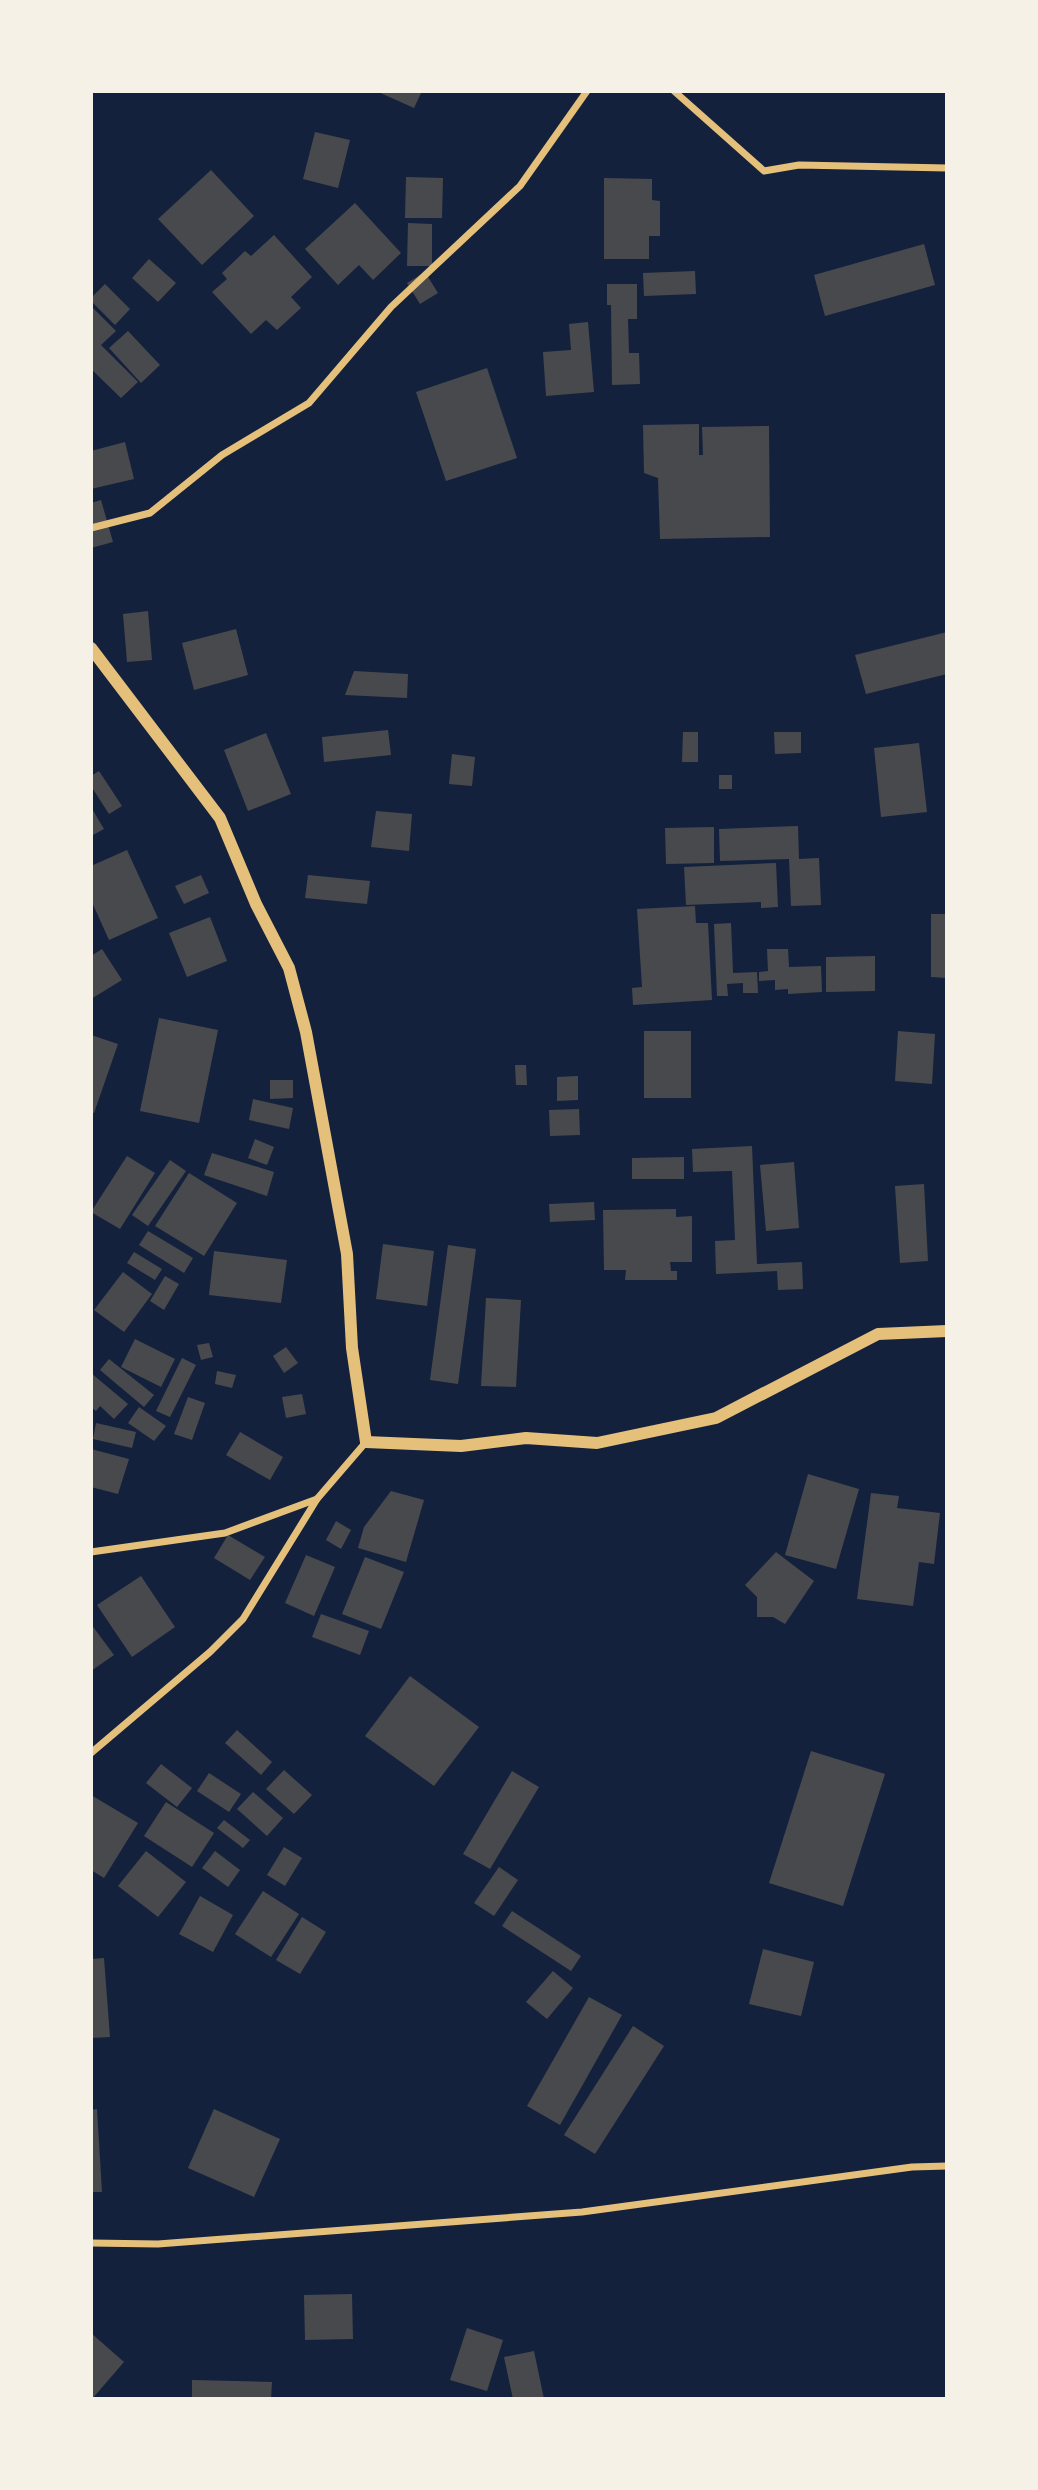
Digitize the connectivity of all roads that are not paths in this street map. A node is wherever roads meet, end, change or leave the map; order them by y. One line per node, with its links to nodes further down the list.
1 (587, 91): 4 (street)
2 (674, 91): 3 (street)
3 (947, 168)
4 (91, 528)
5 (91, 648): 7 (street)
6 (947, 1331): 7 (street)
7 (366, 1442): 8 (street)
8 (317, 1499): 9 (street); 10 (street)
9 (91, 1552)
10 (91, 1753)
11 (947, 2166): 12 (street)
12 (91, 2243)

